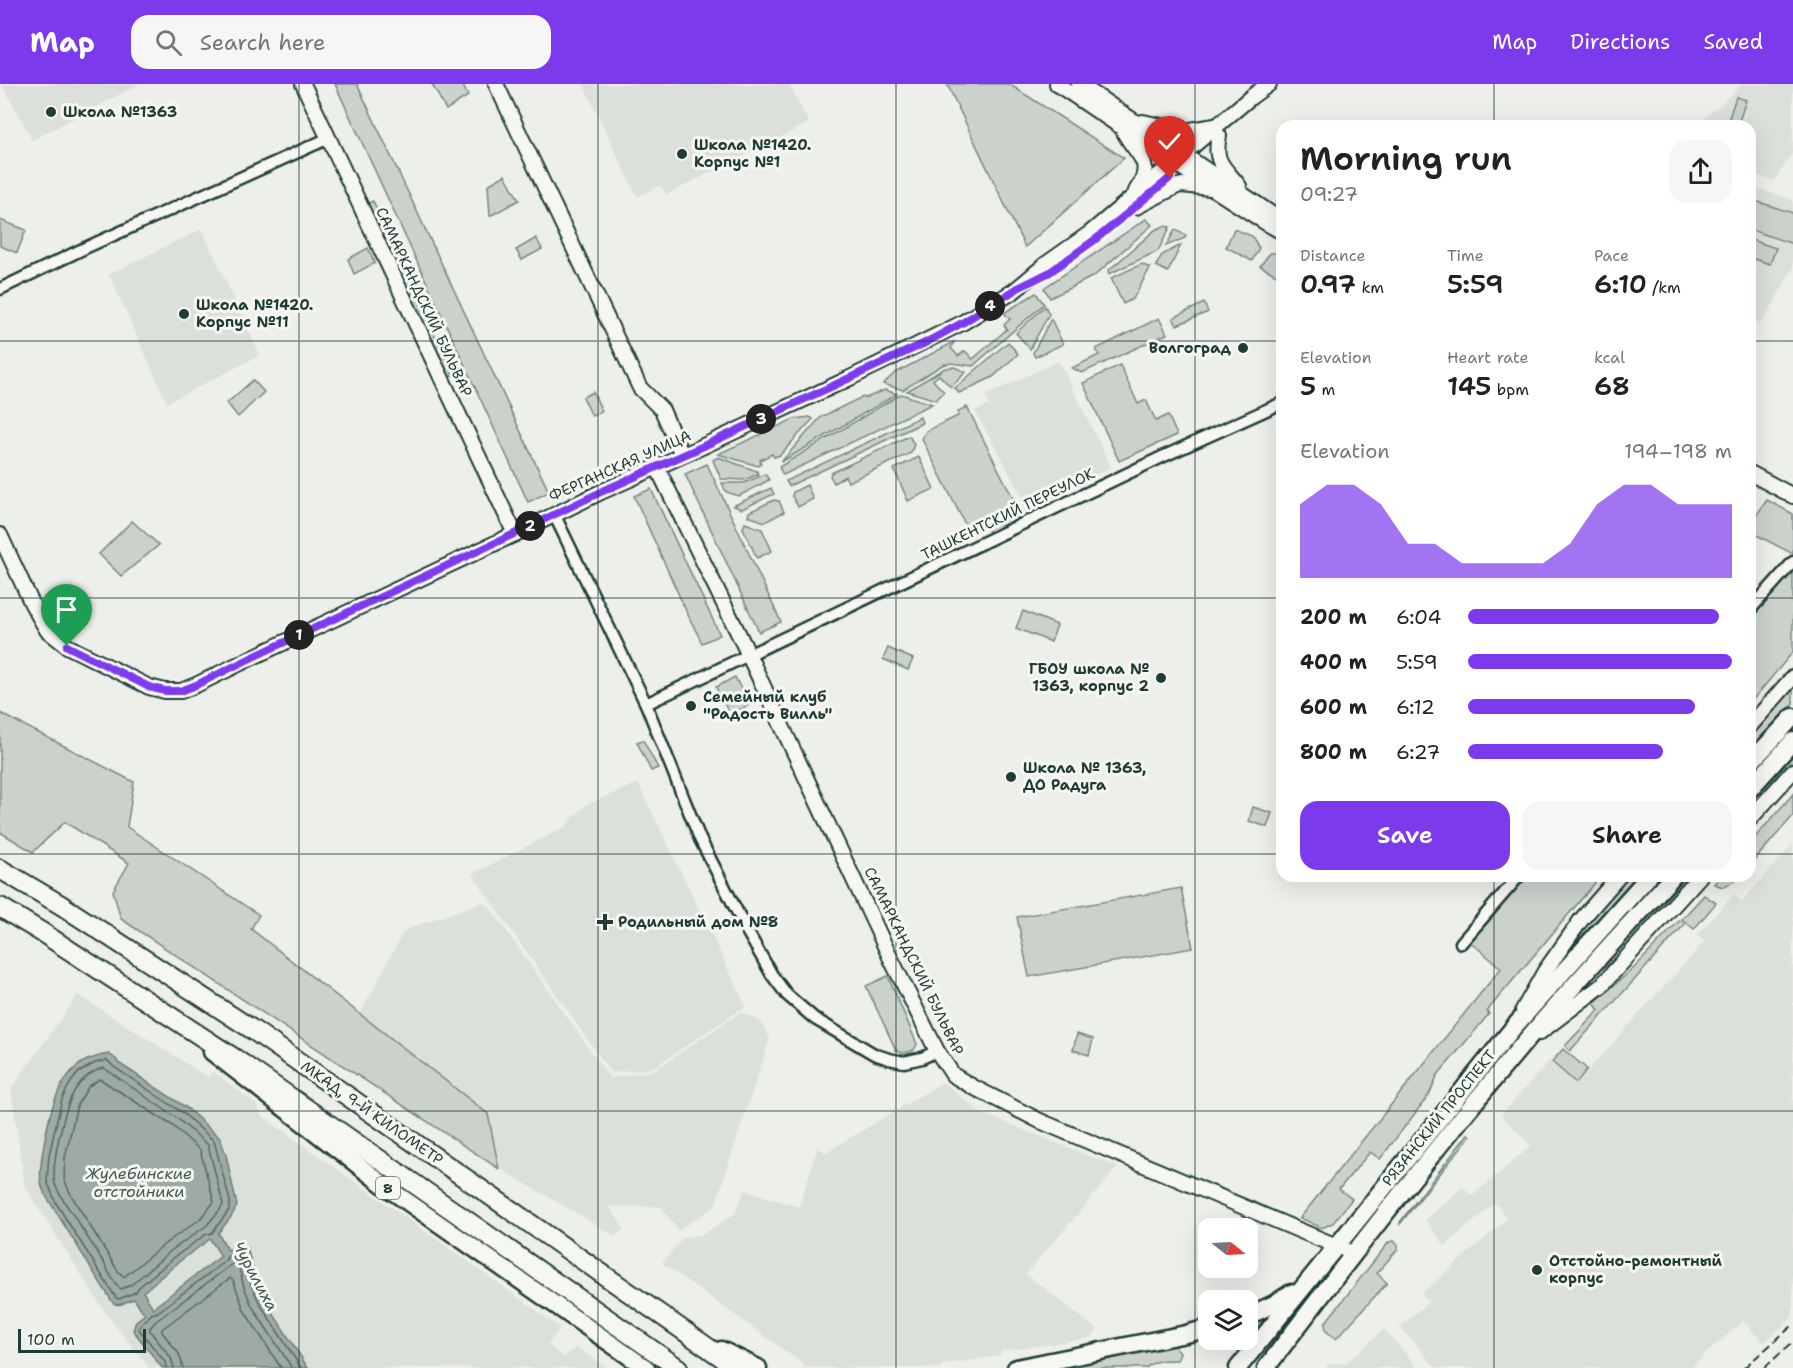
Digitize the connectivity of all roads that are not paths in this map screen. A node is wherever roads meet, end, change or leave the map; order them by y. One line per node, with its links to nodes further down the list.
1 (303, 84): 9 (street, САМАРКАНДСКИЙ БУЛЬВАР)
2 (496, 84): 18 (street)
3 (1057, 84): 7 (street)
4 (1078, 84): 7 (street)
5 (1269, 84): 8 (street, ФЕРГАНСКАЯ УЛИЦА)
6 (1275, 84): 8 (street, ФЕРГАНСКАЯ УЛИЦА)
7 (1127, 124): 8 (street); 10 (street); 13 (street)
8 (1218, 131): 10 (street, ФЕРГАНСКАЯ УЛИЦА); 12 (street)
9 (329, 138): 16 (street); 23 (street, САМАРКАНДСКИЙ БУЛЬВАР)
10 (1183, 161): 11 (street); 12 (street); 13 (street, ФЕРГАНСКАЯ УЛИЦА)
11 (1212, 188): 13 (street); 15 (street)
12 (1247, 196): 14 (street)
13 (1133, 203): 18 (street, ФЕРГАНСКАЯ УЛИЦА)
14 (1276, 217)
15 (1276, 229)
16 (0, 289)
17 (1276, 406): 27 (street, ТАШКЕНТСКИЙ ПЕРЕУЛОК)
18 (682, 455): 19 (street, ФЕРГАНСКАЯ УЛИЦА)
19 (657, 467): 22 (street, ФЕРГАНСКАЯ УЛИЦА); 27 (street, САМАРКАНДСКИЙ БУЛЬВАР)
20 (1756, 476): 21 (street)
21 (1793, 496)
22 (554, 514): 23 (street, ФЕРГАНСКАЯ УЛИЦА); 29 (street)
23 (514, 534): 24 (street, ФЕРГАНСКАЯ УЛИЦА)
24 (0, 535)
25 (1793, 562): 26 (street)
26 (1756, 603)
27 (749, 655): 29 (street, ТАШКЕНТСКИЙ ПЕРЕУЛОК); 48 (street, САМАРКАНДСКИЙ БУЛЬВАР)
28 (1793, 677): 31 (street)
29 (646, 704): 48 (street)
30 (1793, 717): 33 (main road)
31 (1756, 719)
32 (1793, 741): 35 (main road)
33 (1756, 757)
34 (1793, 771): 36 (street)
35 (1756, 782)
36 (1756, 812)
37 (0, 869): 53 (highway, МКАД, 9-Й КИЛОМЕТР)
38 (1514, 882): 44 (street)
39 (1614, 882): 46 (street)
40 (1644, 882): 46 (main road, РЯЗАНСКИЙ ПРОСПЕКТ)
41 (1668, 882): 47 (main road, РЯЗАНСКИЙ ПРОСПЕКТ)
42 (1695, 882): 47 (street)
43 (0, 907): 45 (highway)
44 (1461, 943)
45 (141, 996): 55 (main road, 8); 56 (highway)
46 (1513, 1028): 49 (main road, РЯЗАНСКИЙ ПРОСПЕКТ)
47 (1521, 1047): 50 (main road, РЯЗАНСКИЙ ПРОСПЕКТ)
48 (936, 1051): 49 (street, САМАРКАНДСКИЙ БУЛЬВАР)
49 (1336, 1246): 50 (street, САМАРКАНДСКИЙ БУЛЬВАР); 51 (main road, РЯЗАНСКИЙ ПРОСПЕКТ)
50 (1353, 1253): 61 (main road, РЯЗАНСКИЙ ПРОСПЕКТ)
51 (1304, 1285): 52 (main road); 60 (main road, РЯЗАНСКИЙ ПРОСПЕКТ)
52 (1258, 1311)
53 (678, 1328): 57 (highway, МКАД, 9-Й КИЛОМЕТР); 58 (main road)
54 (1198, 1330): 59 (main road)
55 (646, 1368)
56 (678, 1368)
57 (737, 1368)
58 (758, 1368)
59 (1016, 1368)
60 (1238, 1368)
61 (1266, 1368)

